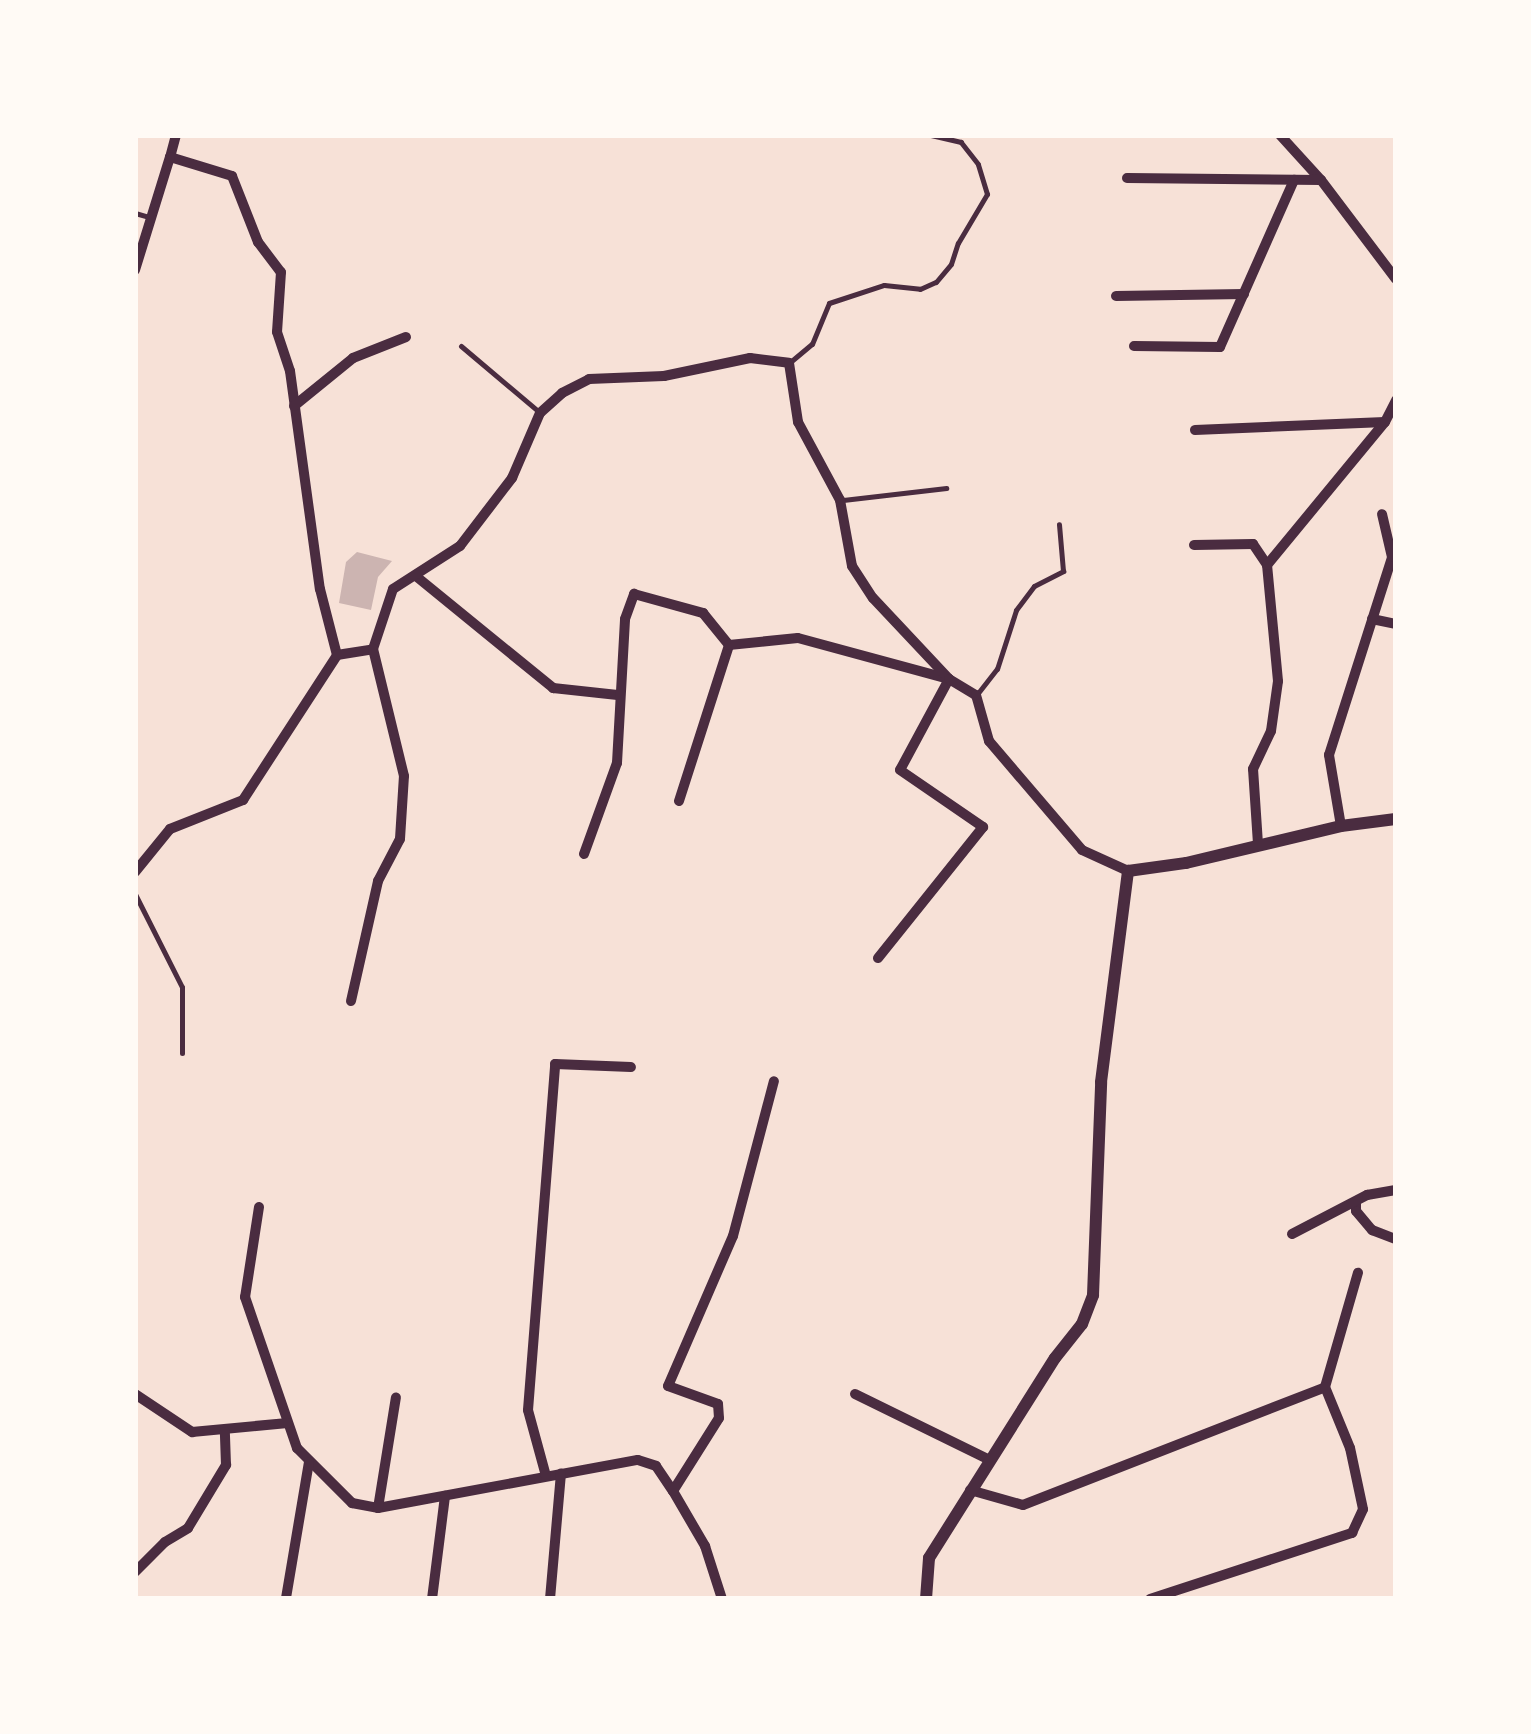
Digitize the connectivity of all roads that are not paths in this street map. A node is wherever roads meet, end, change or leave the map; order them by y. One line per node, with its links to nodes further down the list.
1 (176, 135): 4 (street)
2 (931, 135): 17 (lane)
3 (1280, 135): 7 (street)
4 (170, 157): 9 (street); 19 (street)
5 (1128, 178): 6 (street)
6 (1294, 180): 7 (street); 12 (street)
7 (1321, 180): 11 (street)
8 (135, 214): 9 (lane)
9 (152, 218): 10 (street)
10 (135, 270)
11 (1396, 279)
12 (1244, 294): 13 (street); 16 (street)
13 (1116, 296)
14 (406, 337): 19 (street)
15 (461, 346): 20 (lane)
16 (1134, 346)
17 (790, 363): 20 (street); 24 (street)
18 (1396, 400): 21 (street)
19 (294, 406): 34 (street)
20 (540, 413): 29 (street)
21 (1385, 422): 22 (street); 28 (street)
22 (1195, 430)
23 (946, 488): 24 (lane)
24 (840, 500): 35 (street)
25 (1382, 514): 30 (street)
26 (1060, 524): 37 (lane)
27 (1194, 545): 28 (street)
28 (1267, 565): 41 (street)
29 (416, 577): 33 (street); 36 (street)
30 (1372, 619): 31 (street); 40 (street)
31 (1396, 624)
32 (729, 645): 35 (street); 36 (street); 38 (street)
33 (373, 649): 34 (street); 47 (street)
34 (338, 655): 44 (street)
35 (949, 679): 37 (street); 46 (street)
36 (618, 696): 42 (street)
37 (976, 696): 43 (street)
38 (678, 802)
39 (1396, 819): 40 (street)
40 (1341, 826): 41 (street)
41 (1258, 844): 43 (street)
42 (584, 854)
43 (1128, 871): 63 (street)
44 (135, 872)
45 (135, 894): 48 (lane)
46 (878, 958)
47 (351, 1001)
48 (182, 1053)
49 (631, 1067): 66 (street)
50 (774, 1081): 68 (street)
51 (1396, 1190): 52 (street)
52 (1356, 1203): 54 (street); 55 (street)
53 (259, 1207): 61 (street)
54 (1292, 1234)
55 (1396, 1239)
56 (1358, 1273): 57 (street)
57 (1324, 1387): 67 (street); 77 (street)
58 (135, 1394): 62 (street)
59 (855, 1394): 63 (street)
60 (396, 1397): 70 (street)
61 (288, 1423): 62 (street); 64 (street)
62 (225, 1432): 71 (street)
63 (990, 1460): 67 (street)
64 (310, 1462): 70 (street); 72 (street)
65 (562, 1473): 66 (street); 68 (street); 74 (street)
66 (546, 1476): 69 (street)
67 (970, 1490): 76 (street)
68 (672, 1491): 75 (street)
69 (445, 1496): 70 (street); 73 (street)
70 (378, 1508)
71 (135, 1572)
72 (286, 1598)
73 (432, 1599)
74 (550, 1599)
75 (722, 1599)
76 (926, 1599)
77 (1150, 1599)

